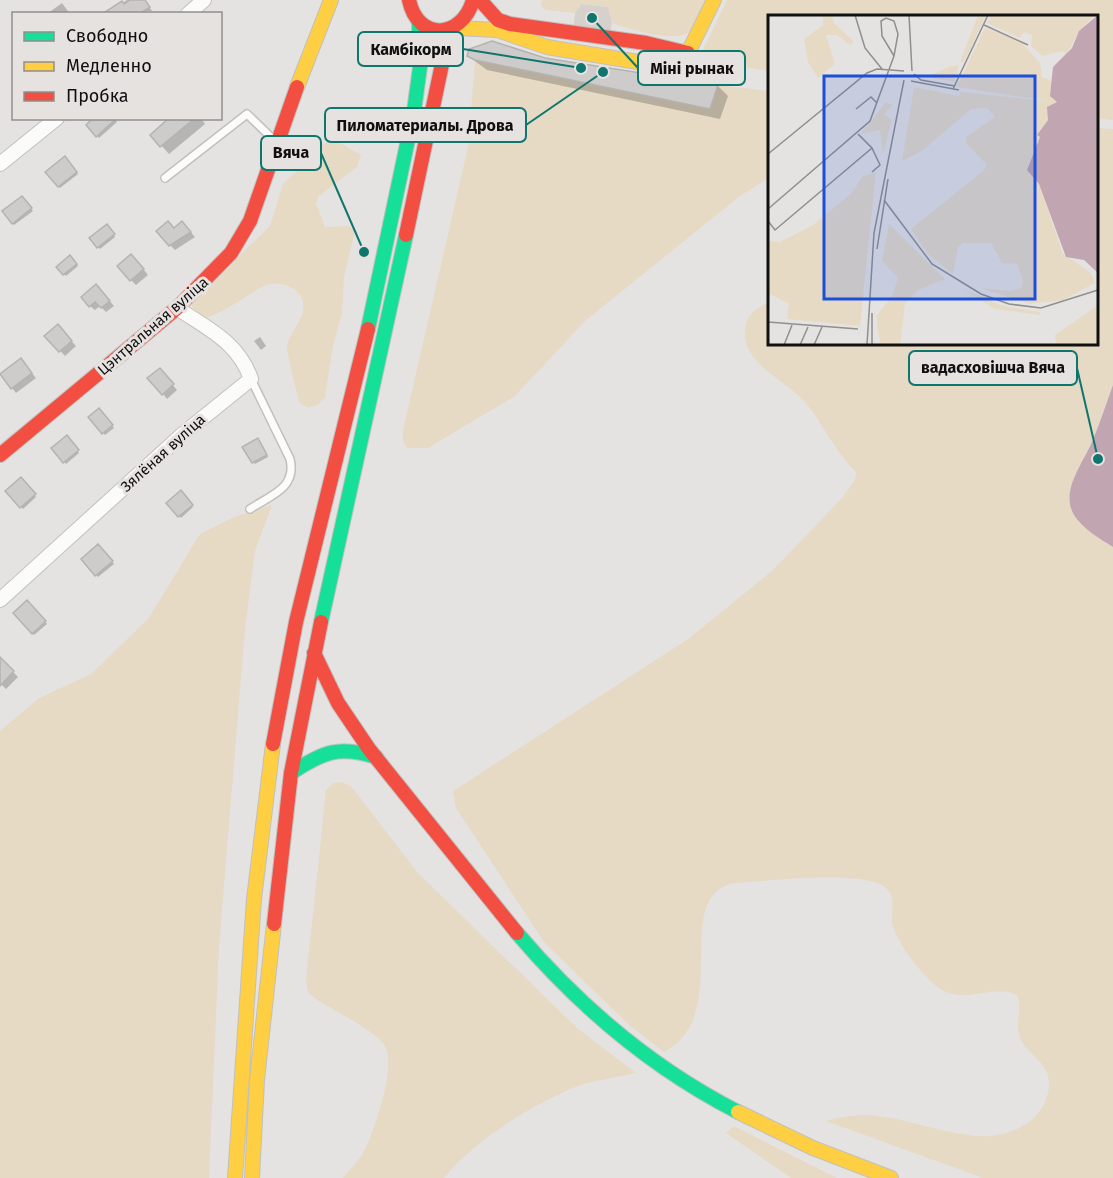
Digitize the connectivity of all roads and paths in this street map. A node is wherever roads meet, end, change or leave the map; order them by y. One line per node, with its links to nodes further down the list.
1 (204, 0): 8 (street)
2 (331, 0): 15 (main road, Цэнтральная вуліца)
3 (404, 0): 9 (main road)
4 (410, 0): 9 (main road)
5 (473, 0): 10 (main road)
6 (480, 0): 11 (main road)
7 (714, 0): 11 (main road)
8 (190, 12)
9 (416, 19): 10 (main road); 26 (main road)
10 (453, 29): 12 (main road); 23 (main road)
11 (688, 53): 12 (main road)
12 (680, 69): 13 (lane)
13 (712, 76)
14 (55, 120): 16 (street)
15 (279, 144): 17 (lane); 18 (main road, Цэнтральная вуліца)
16 (0, 164)
17 (165, 178)
18 (177, 308): 19 (street); 20 (main road, Цэнтральная вуліца)
19 (251, 379): 21 (lane); 22 (street, Зялёная вуліца)
20 (0, 455)
21 (250, 509)
22 (0, 600)
23 (314, 652): 24 (main road); 25 (main road)
24 (376, 757): 25 (main road); 28 (main road)
25 (291, 773): 27 (main road)
26 (235, 1178)
27 (252, 1178)
28 (891, 1178)

